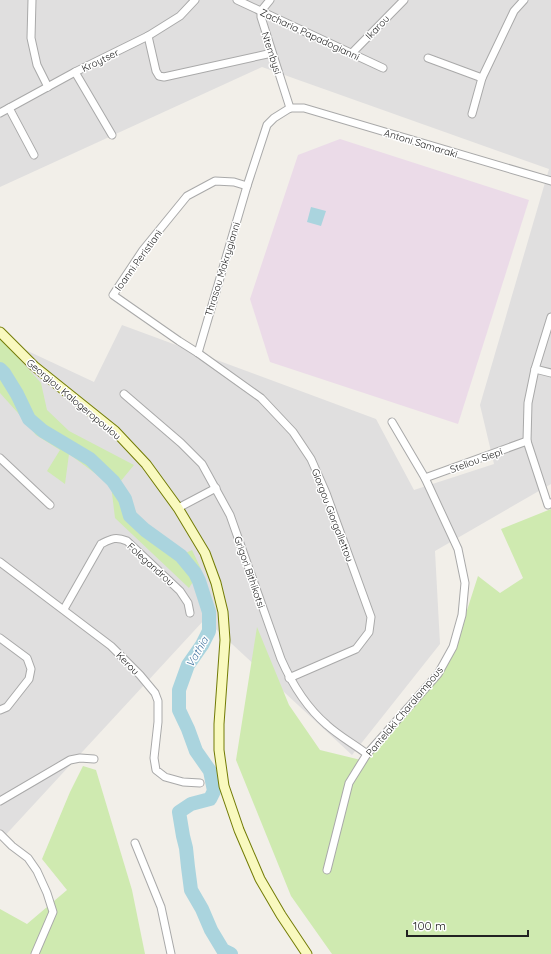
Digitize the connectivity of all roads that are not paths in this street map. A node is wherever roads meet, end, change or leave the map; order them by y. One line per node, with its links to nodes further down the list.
1 (32, 0): 15 (street)
2 (195, 0): 8 (street, Kroytser)
3 (237, 0): 7 (street, Zacharia Papadogianni)
4 (270, 0): 7 (street)
5 (524, 0): 14 (street)
6 (401, 1): 10 (street, Ikarou)
7 (261, 11): 9 (street, Ntembysi); 10 (street, Zacharia Papadogianni)
8 (148, 36): 9 (street); 13 (street, Kroytser)
9 (272, 54): 17 (street, Ntembysi)
10 (351, 54): 12 (street, Zacharia Papadogianni)
11 (428, 58): 14 (street)
12 (383, 68)
13 (75, 72): 15 (street, Kroytser); 20 (street)
14 (482, 78): 19 (street)
15 (48, 87): 16 (street, Kroytser)
16 (9, 108): 18 (street, Kroytser); 21 (street)
17 (290, 108): 22 (street, Antoni Samaraki); 23 (street, Thrasou Makrygianni)
18 (0, 113)
19 (472, 114)
20 (112, 135)
21 (34, 155)
22 (551, 182)
23 (247, 186): 26 (street, Thrasou Makrygianni); 26 (street, Ioanni Peristiani)
24 (551, 317): 27 (street)
25 (0, 332): 37 (street, Georgiou Kalogeropoulou)
26 (198, 352): 42 (street, Giorgou Giorgallettou)
27 (535, 368): 28 (street); 31 (street)
28 (551, 373)
29 (124, 394): 34 (street, Grigori Bithikotsi)
30 (392, 422): 33 (street, Pantelaki Charalampous)
31 (527, 441): 33 (street, Steliou Siepi); 35 (street)
32 (0, 458): 36 (street)
33 (425, 478): 44 (street, Pantelaki Charalampous)
34 (216, 488): 37 (street); 42 (street, Grigori Bithikotsi)
35 (550, 504)
36 (50, 505)
37 (178, 508): 53 (street, Georgiou Kalogeropoulou)
38 (0, 562): 39 (street, Kerou)
39 (64, 609): 40 (street, Folegandrou); 46 (street, Kerou)
40 (190, 614)
41 (0, 638): 43 (street)
42 (289, 678): 44 (street, Grigori Bithikotsi)
43 (0, 710)
44 (368, 754): 50 (street, Pantelaki Charalampous)
45 (94, 759): 47 (street)
46 (200, 783)
47 (0, 801)
48 (0, 834): 51 (street)
49 (135, 843): 52 (street)
50 (327, 870)
51 (35, 954)
52 (171, 954)
53 (306, 954)

